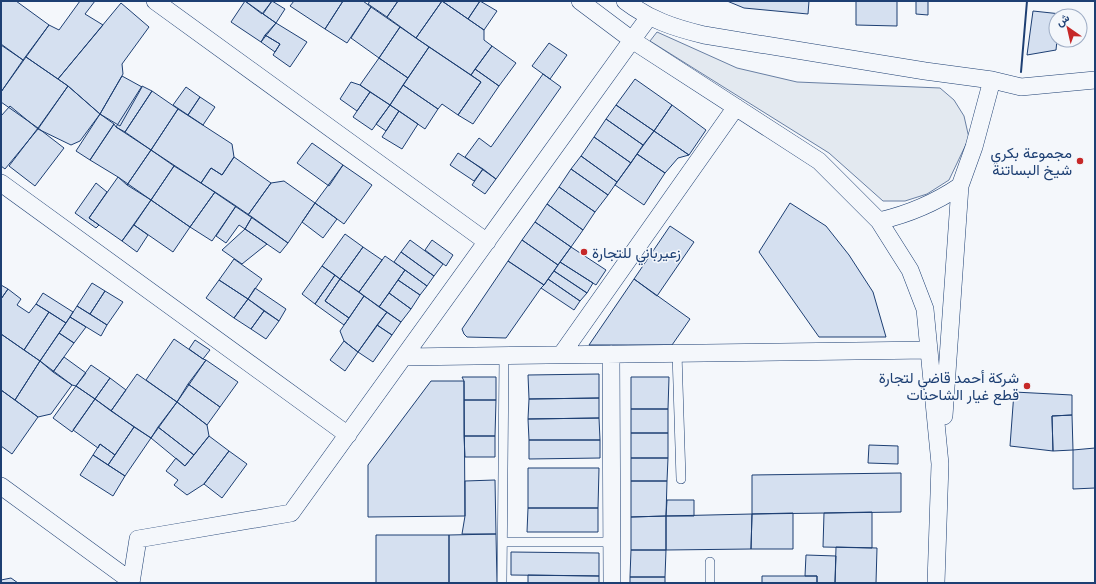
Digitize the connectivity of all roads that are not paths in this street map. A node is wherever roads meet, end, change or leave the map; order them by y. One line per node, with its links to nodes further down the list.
1 (155, 1): 12 (street)
2 (580, 1): 5 (street)
3 (625, 1): 4 (street)
4 (649, 17): 5 (street); 6 (street)
5 (632, 40): 8 (street); 12 (street)
6 (992, 80): 7 (street); 10 (street)
7 (1095, 80)
8 (736, 107): 11 (street); 16 (street)
9 (1, 183): 19 (street)
10 (960, 186): 11 (street); 20 (street)
11 (879, 221): 13 (street)
12 (487, 242): 18 (street)
13 (929, 350): 14 (street); 20 (street)
14 (677, 353): 15 (street); 21 (lane)
15 (611, 354): 16 (street); 24 (street)
16 (561, 355): 17 (street)
17 (504, 356): 18 (street); 23 (lane)
18 (404, 357): 19 (street)
19 (348, 435): 26 (street)
20 (940, 464): 30 (street)
21 (681, 479)
22 (1, 486): 26 (street)
23 (502, 542): 24 (lane); 27 (lane)
24 (612, 542): 28 (street)
25 (710, 562): 29 (lane)
26 (131, 582)
27 (502, 583)
28 (612, 583)
29 (710, 583)
30 (936, 583)

